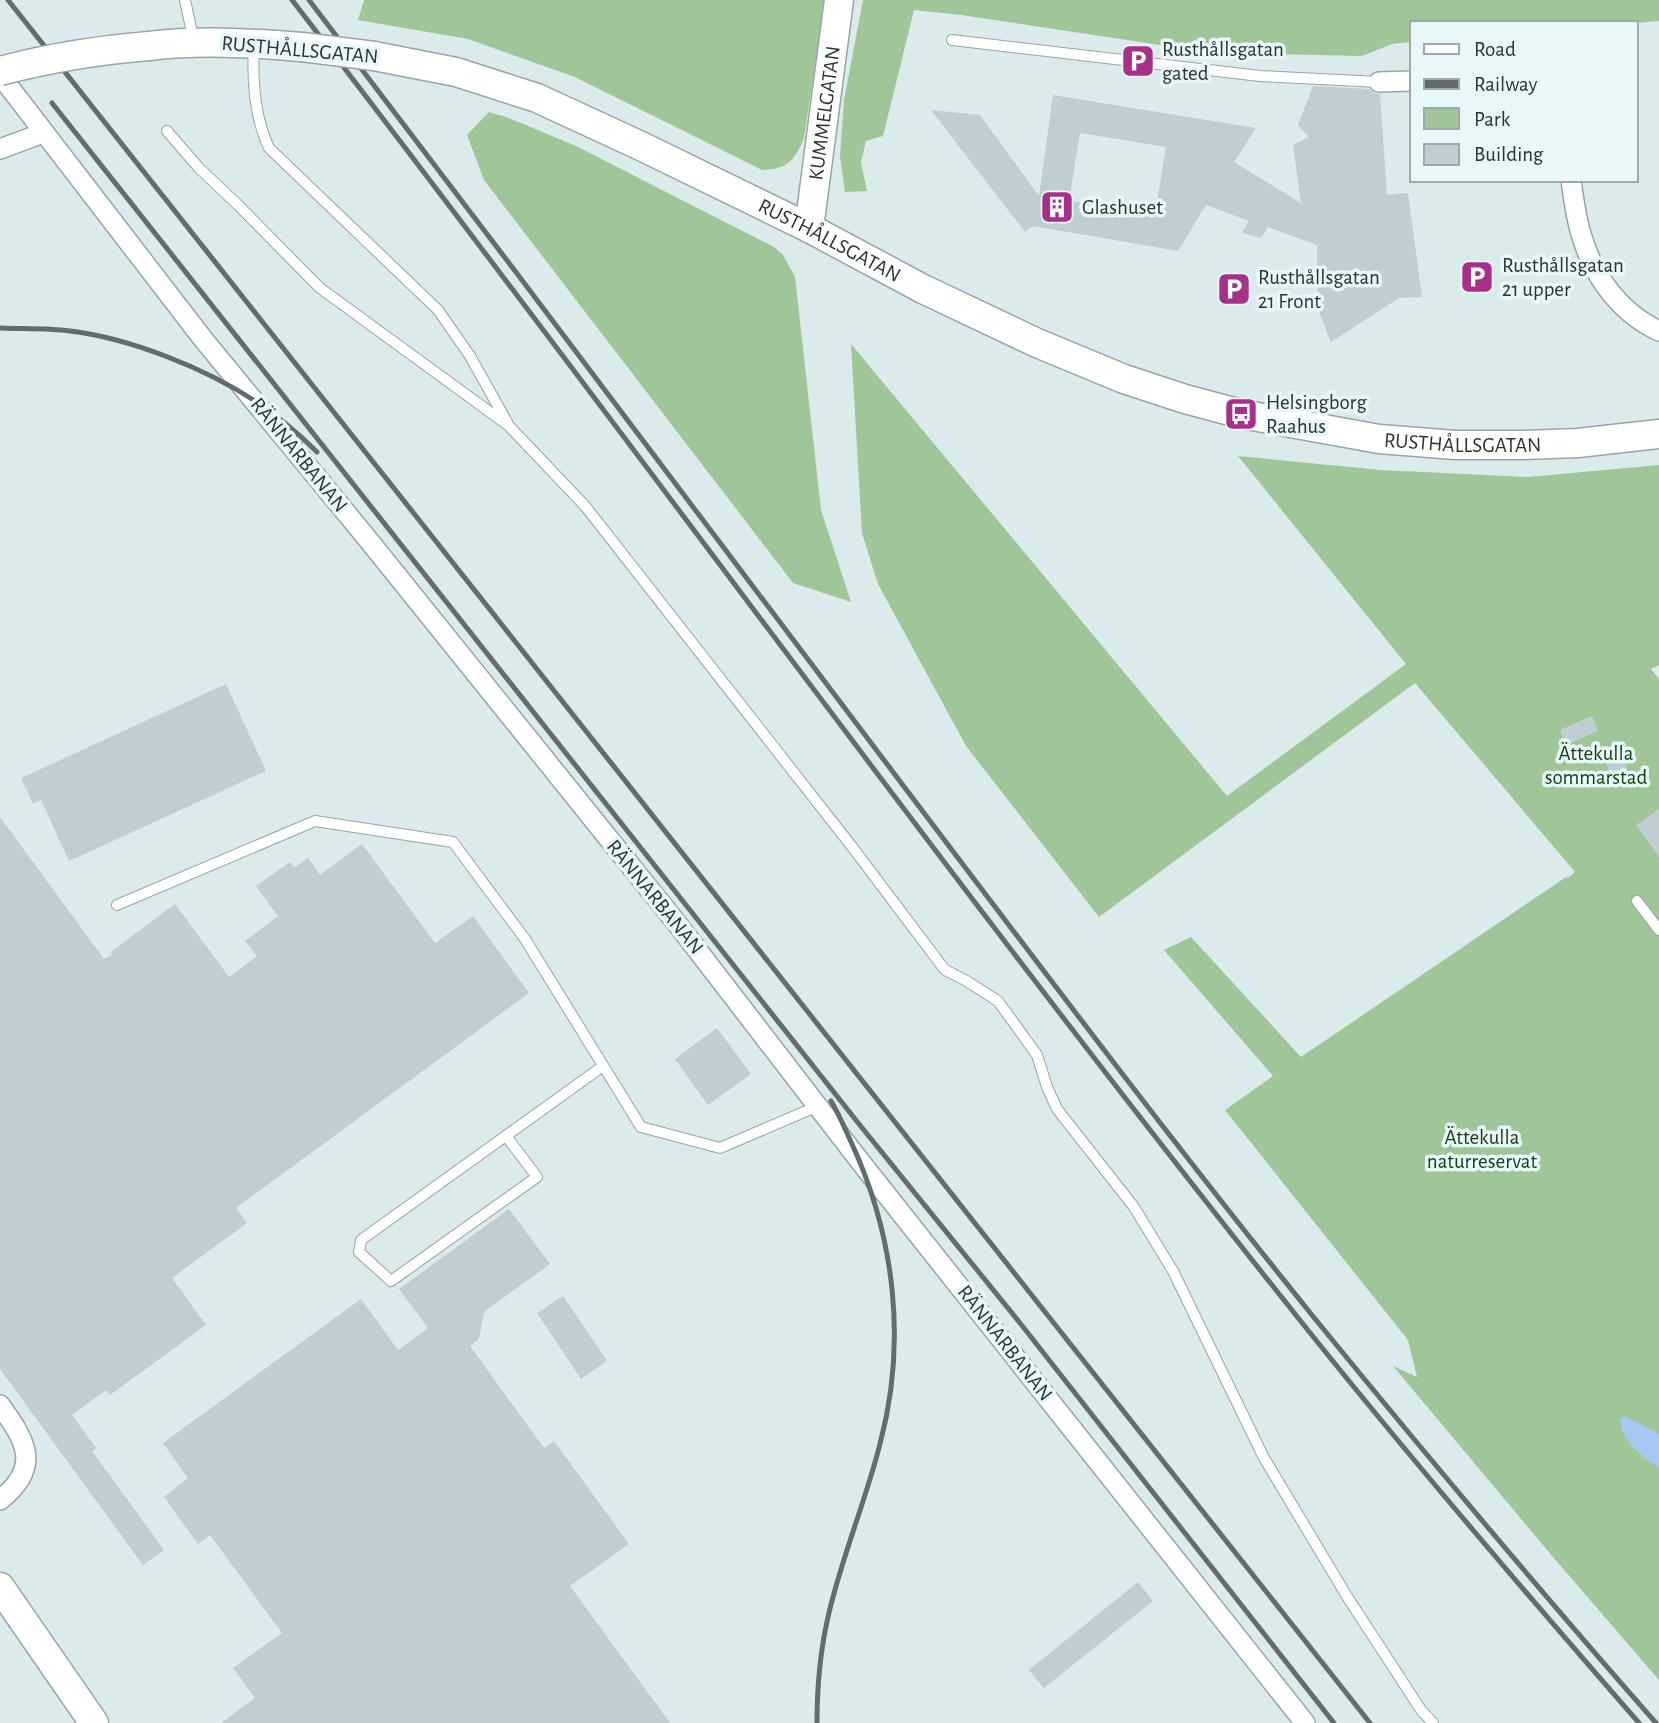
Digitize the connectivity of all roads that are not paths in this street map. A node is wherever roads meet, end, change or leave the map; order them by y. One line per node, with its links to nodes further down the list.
1 (185, 0): 4 (lane)
2 (839, 0): 13 (main road, KUMMELGATAN)
3 (952, 40): 8 (lane)
4 (194, 43): 5 (main road, RUSTHÅLLSGATAN); 6 (main road, RUSTHÅLLSGATAN, bridge)
5 (254, 44): 13 (main road, RUSTHÅLLSGATAN, bridge); 15 (lane)
6 (0, 73): 10 (street, RÄNNARBANAN)
7 (1410, 81): 8 (street)
8 (1379, 82)
9 (167, 131): 15 (lane)
10 (43, 133): 11 (street); 21 (street, RÄNNARBANAN)
11 (0, 149)
12 (1571, 182): 14 (street)
13 (809, 228): 16 (main road, RUSTHÅLLSGATAN)
14 (1659, 331)
15 (509, 426): 28 (lane)
16 (1659, 434)
17 (1637, 901): 19 (lane)
18 (117, 905): 20 (lane)
19 (1659, 930)
20 (603, 1066): 21 (lane); 22 (lane)
21 (818, 1106): 27 (street, RÄNNARBANAN)
22 (506, 1136): 22 (lane)
23 (0, 1405): 24 (street)
24 (0, 1500)
25 (0, 1587): 26 (main road)
26 (94, 1723)
27 (1305, 1723)
28 (1433, 1723)

